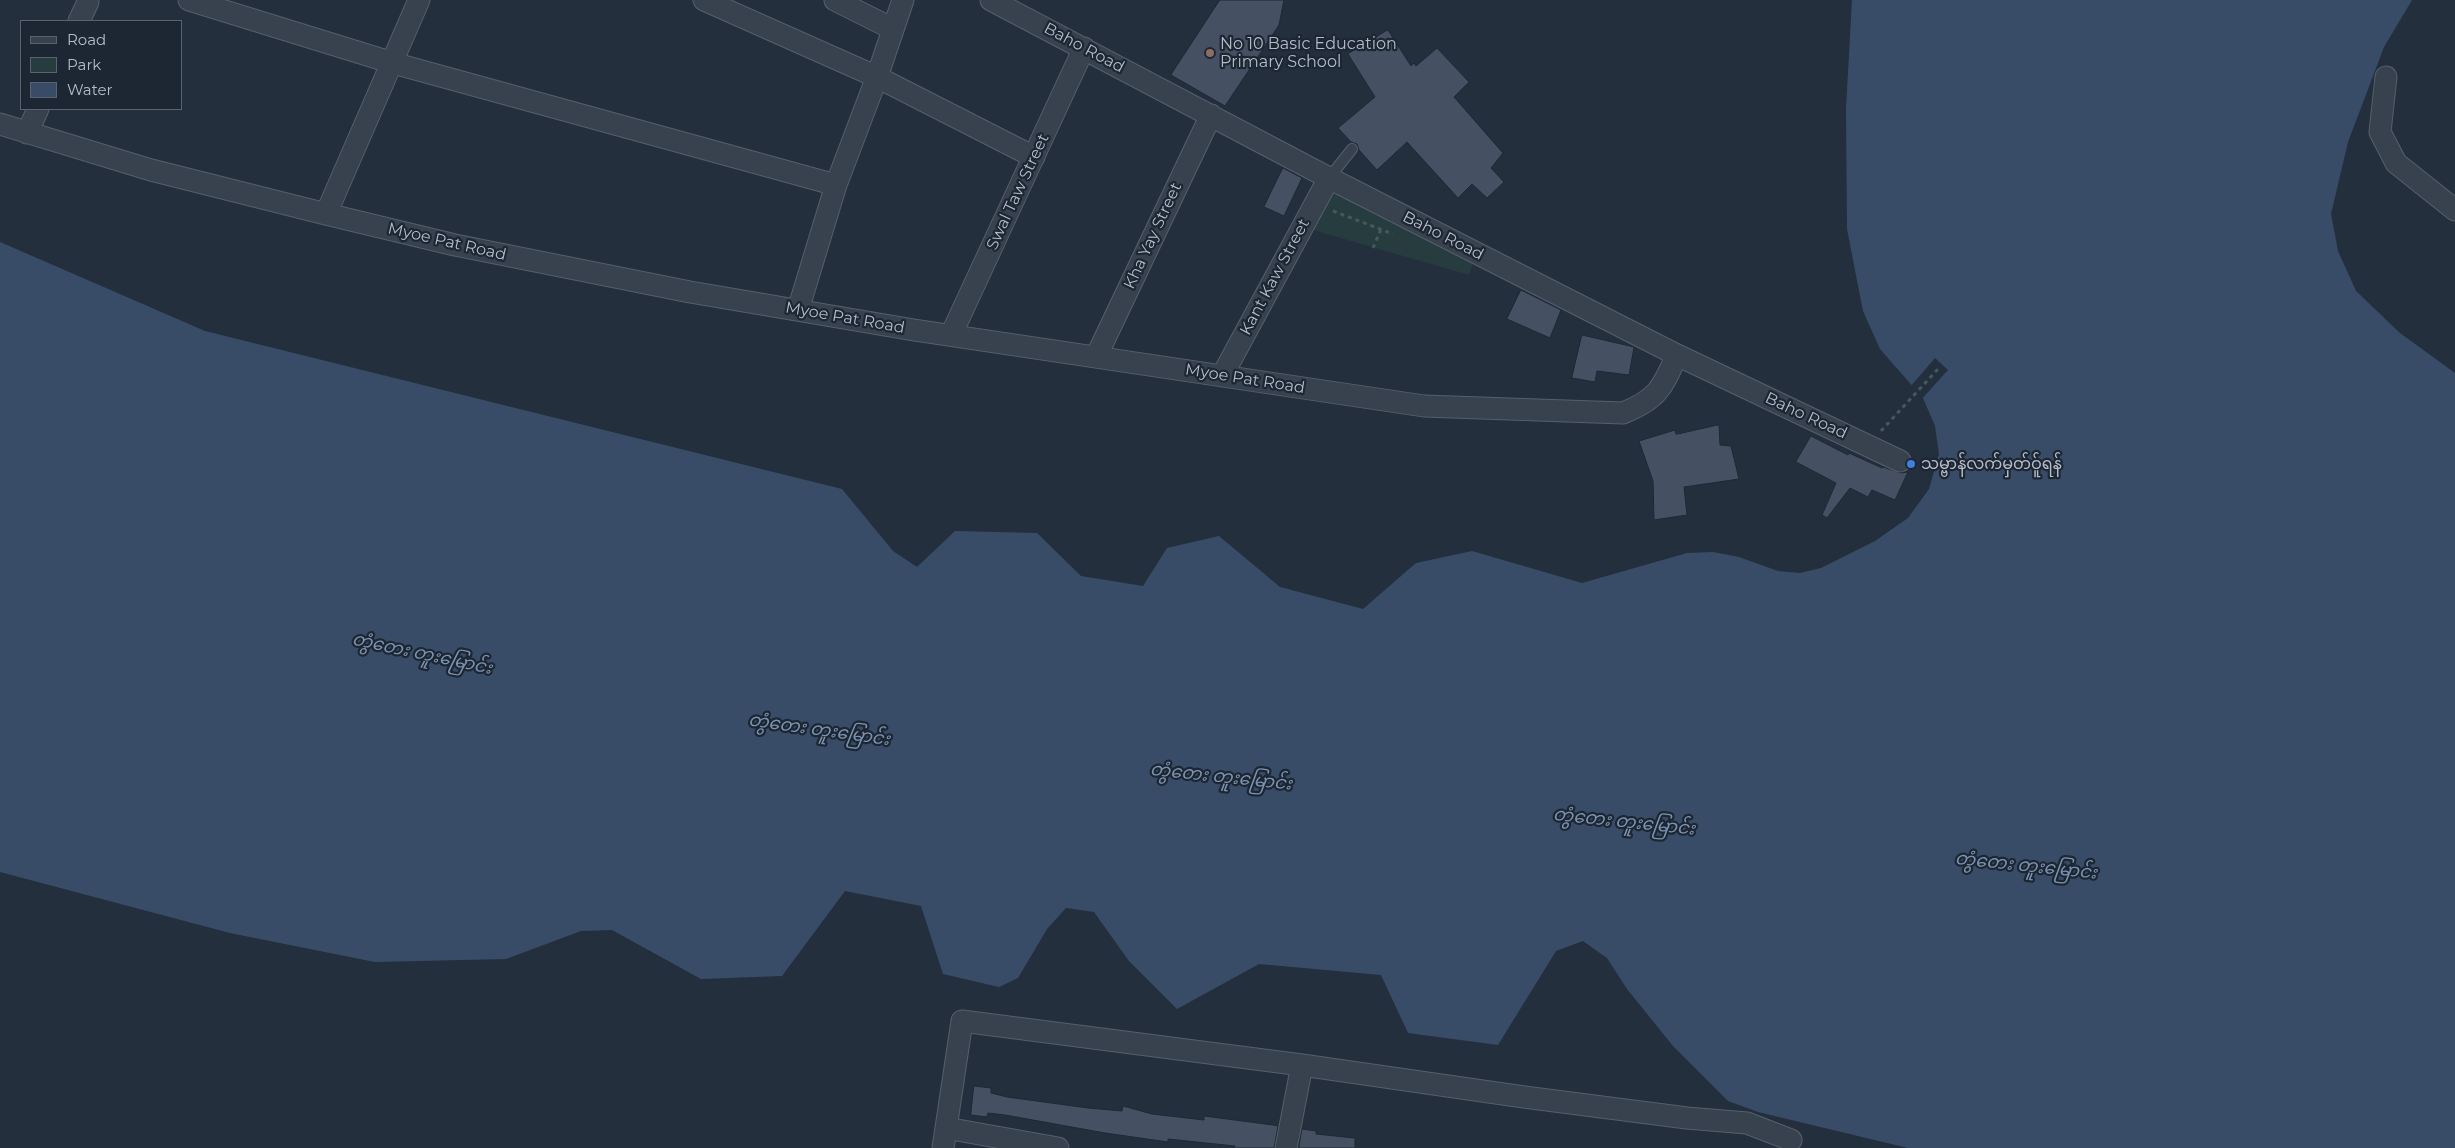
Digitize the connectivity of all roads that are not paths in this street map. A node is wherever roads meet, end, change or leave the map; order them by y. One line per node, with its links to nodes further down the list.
1 (189, 0): 9 (street)
2 (419, 0): 9 (street)
3 (704, 0): 10 (street)
4 (835, 0): 7 (street)
5 (903, 0): 7 (street)
6 (991, 0): 8 (street, Baho Road)
7 (892, 29): 10 (street)
8 (1084, 48): 13 (street, Baho Road); 17 (street, Swal Taw Street)
9 (394, 63): 19 (street); 21 (street)
10 (877, 77): 17 (street); 19 (street)
11 (2386, 77): 20 (street)
12 (38, 110): 15 (street)
13 (1211, 115): 18 (street, Baho Road); 25 (street, Kha Yay Street)
14 (0, 124): 15 (street, Myoe Pat Road)
15 (27, 133): 21 (street, Myoe Pat Road)
16 (1352, 148): 18 (lane)
17 (1034, 157): 23 (street, Swal Taw Street)
18 (1329, 178): 24 (street, Baho Road); 26 (street, Kant Kaw Street)
19 (836, 185): 22 (street)
20 (2455, 210)
21 (326, 214): 22 (street, Myoe Pat Road)
22 (798, 310): 23 (street, Myoe Pat Road)
23 (951, 336): 25 (street, Myoe Pat Road)
24 (1677, 355): 26 (street, Myoe Pat Road); 27 (street, Baho Road)
25 (1096, 356): 26 (street, Myoe Pat Road)
26 (1222, 376)
27 (1900, 461)
28 (1302, 1065): 29 (street); 30 (street); 32 (street)
29 (944, 1138): 31 (street)
30 (1791, 1140)
31 (1058, 1148)
32 (1286, 1148)

